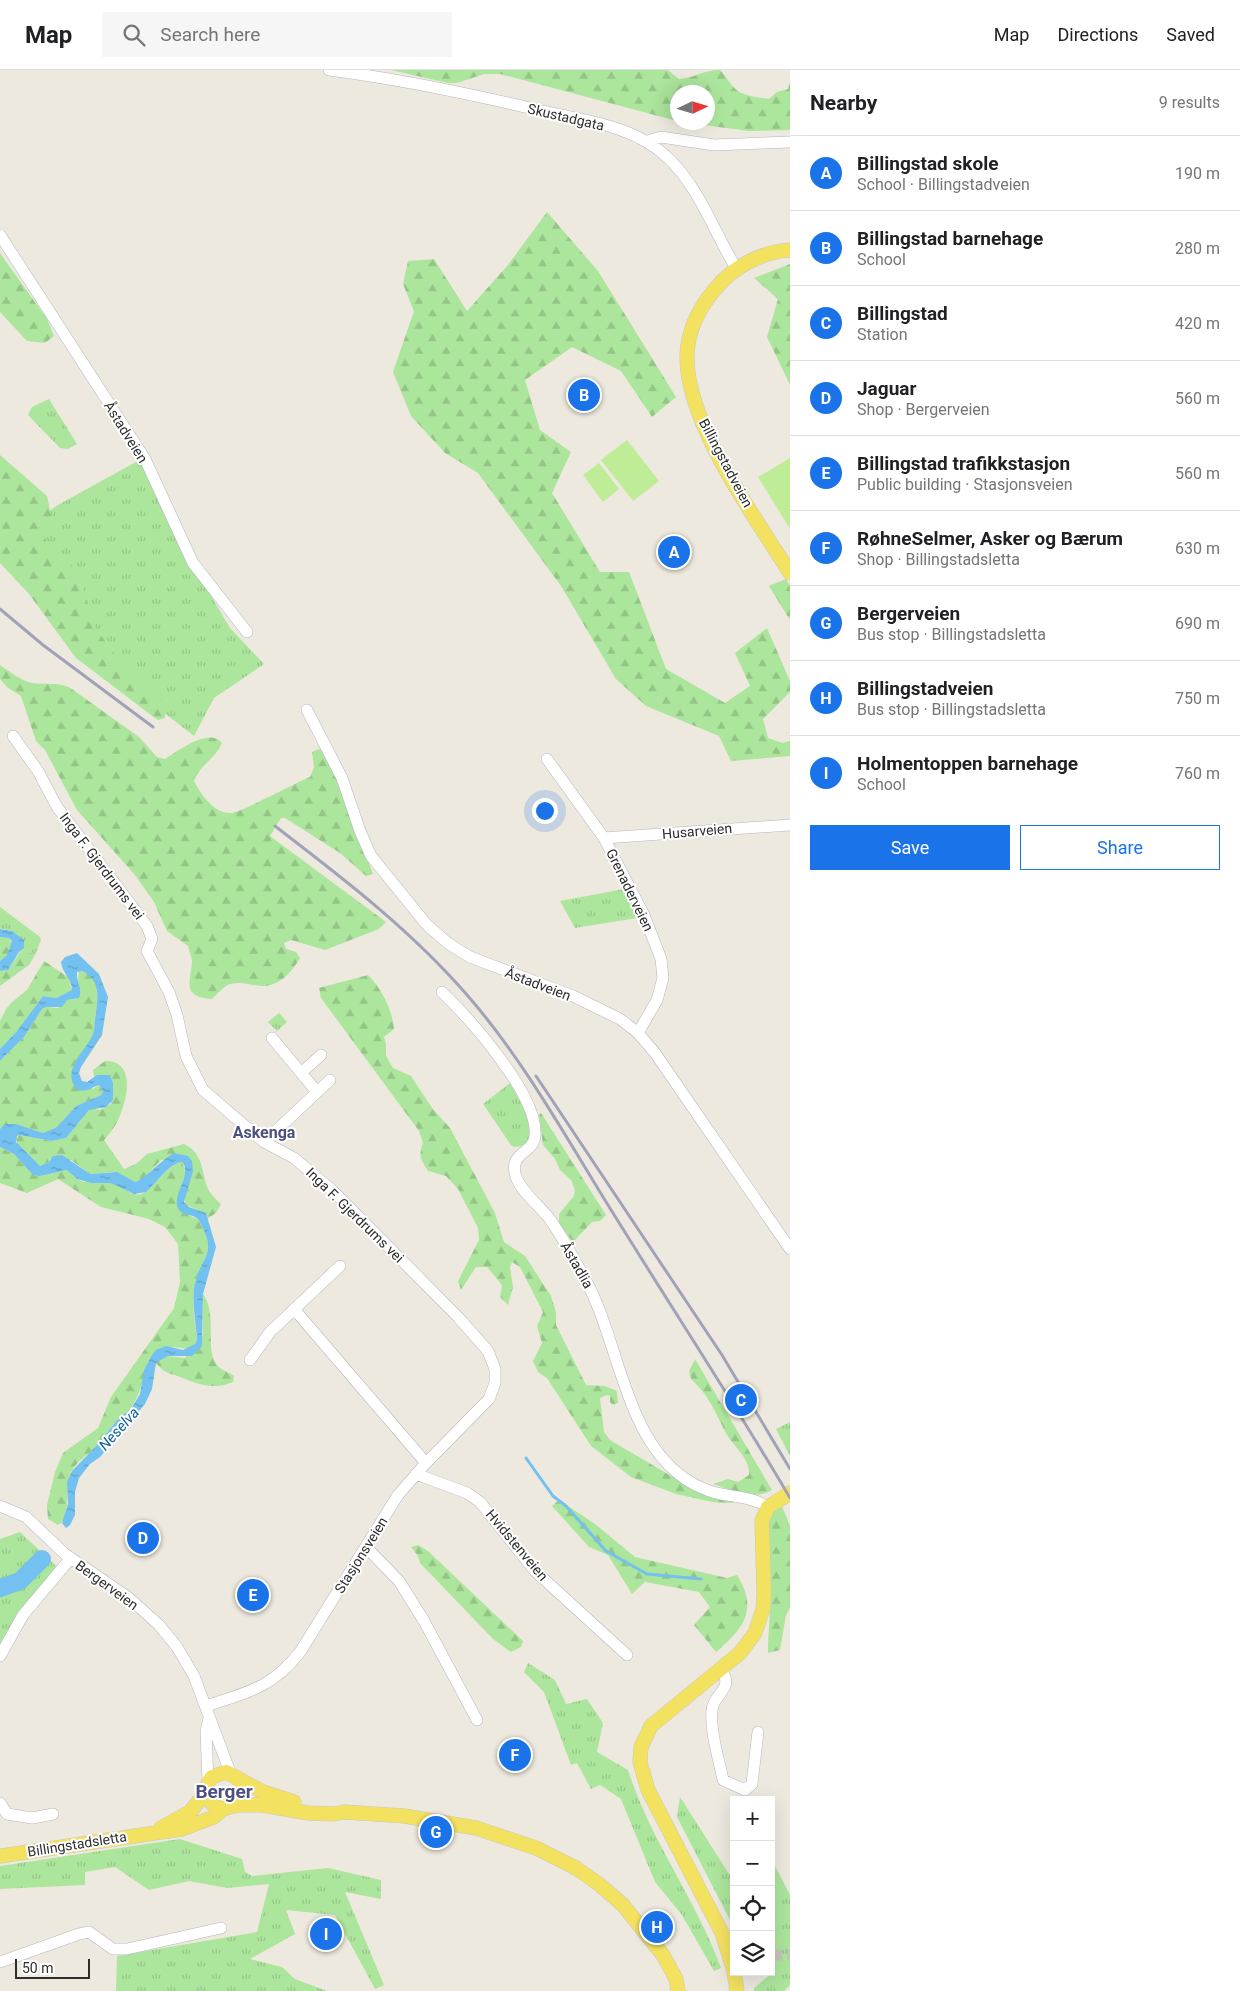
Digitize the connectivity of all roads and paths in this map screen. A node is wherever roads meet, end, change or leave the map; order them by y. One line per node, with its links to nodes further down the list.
1 (329, 70): 2 (street, Skustadgata)
2 (648, 141): 3 (street); 6 (street, Skustadgata)
3 (790, 142)
4 (0, 235): 8 (street, Åstadveien)
5 (790, 250): 6 (main road, Billingstadveien)
6 (736, 268): 7 (main road, Billingstadveien)
7 (790, 573)
8 (247, 632)
9 (307, 710): 15 (street, Åstadveien)
10 (13, 736): 21 (street, Inga F. Gjerdrums vei)
11 (547, 759): 13 (street, Grenaderveien)
12 (790, 824): 13 (street, Husarveien)
13 (604, 838): 15 (street, Grenaderveien)
14 (442, 992): 31 (street, Åstadlia)
15 (638, 1033): 22 (street, Åstadveien)
16 (272, 1038): 18 (street)
17 (321, 1055): 18 (street)
18 (302, 1072): 20 (street)
19 (330, 1080): 20 (street)
20 (317, 1092): 21 (street)
21 (264, 1142): 26 (street, Inga F. Gjerdrums vei)
22 (790, 1249)
23 (340, 1266): 24 (street)
24 (294, 1309): 25 (street); 27 (street)
25 (250, 1360)
26 (496, 1378): 27 (street, Stasjonsveien)
27 (426, 1463): 28 (street, Stasjonsveien)
28 (416, 1474): 32 (street, Stasjonsveien); 34 (street, Hvidstenveien)
29 (790, 1493): 31 (main road)
30 (0, 1506): 33 (street, Bergerveien)
31 (768, 1507): 36 (main road)
32 (366, 1547): 37 (street, Stasjonsveien); 39 (street)
33 (68, 1556): 35 (street); 37 (street, Bergerveien)
34 (627, 1655)
35 (0, 1656)
36 (721, 1669): 40 (street); 51 (main road)
37 (206, 1706): 38 (street, Bergerveien)
38 (208, 1718): 41 (street, Bergerveien); 42 (street, Bergerveien)
39 (477, 1720)
40 (758, 1732)
41 (235, 1776): 42 (main road); 44 (main road); 46 (main road)
42 (207, 1787): 45 (main road); 48 (main road, Billingstadsletta)
43 (0, 1804): 47 (street)
44 (237, 1805): 45 (main road); 46 (main road)
45 (223, 1809): 48 (main road, Billingstadsletta)
46 (344, 1812): 54 (main road)
47 (52, 1814)
48 (153, 1832): 49 (main road, Billingstadsletta)
49 (0, 1856)
50 (221, 1928): 52 (street)
51 (730, 1957)
52 (0, 1962)
53 (735, 1976): 56 (main road)
54 (677, 1985): 55 (main road)
55 (687, 1991)
56 (737, 1991)

